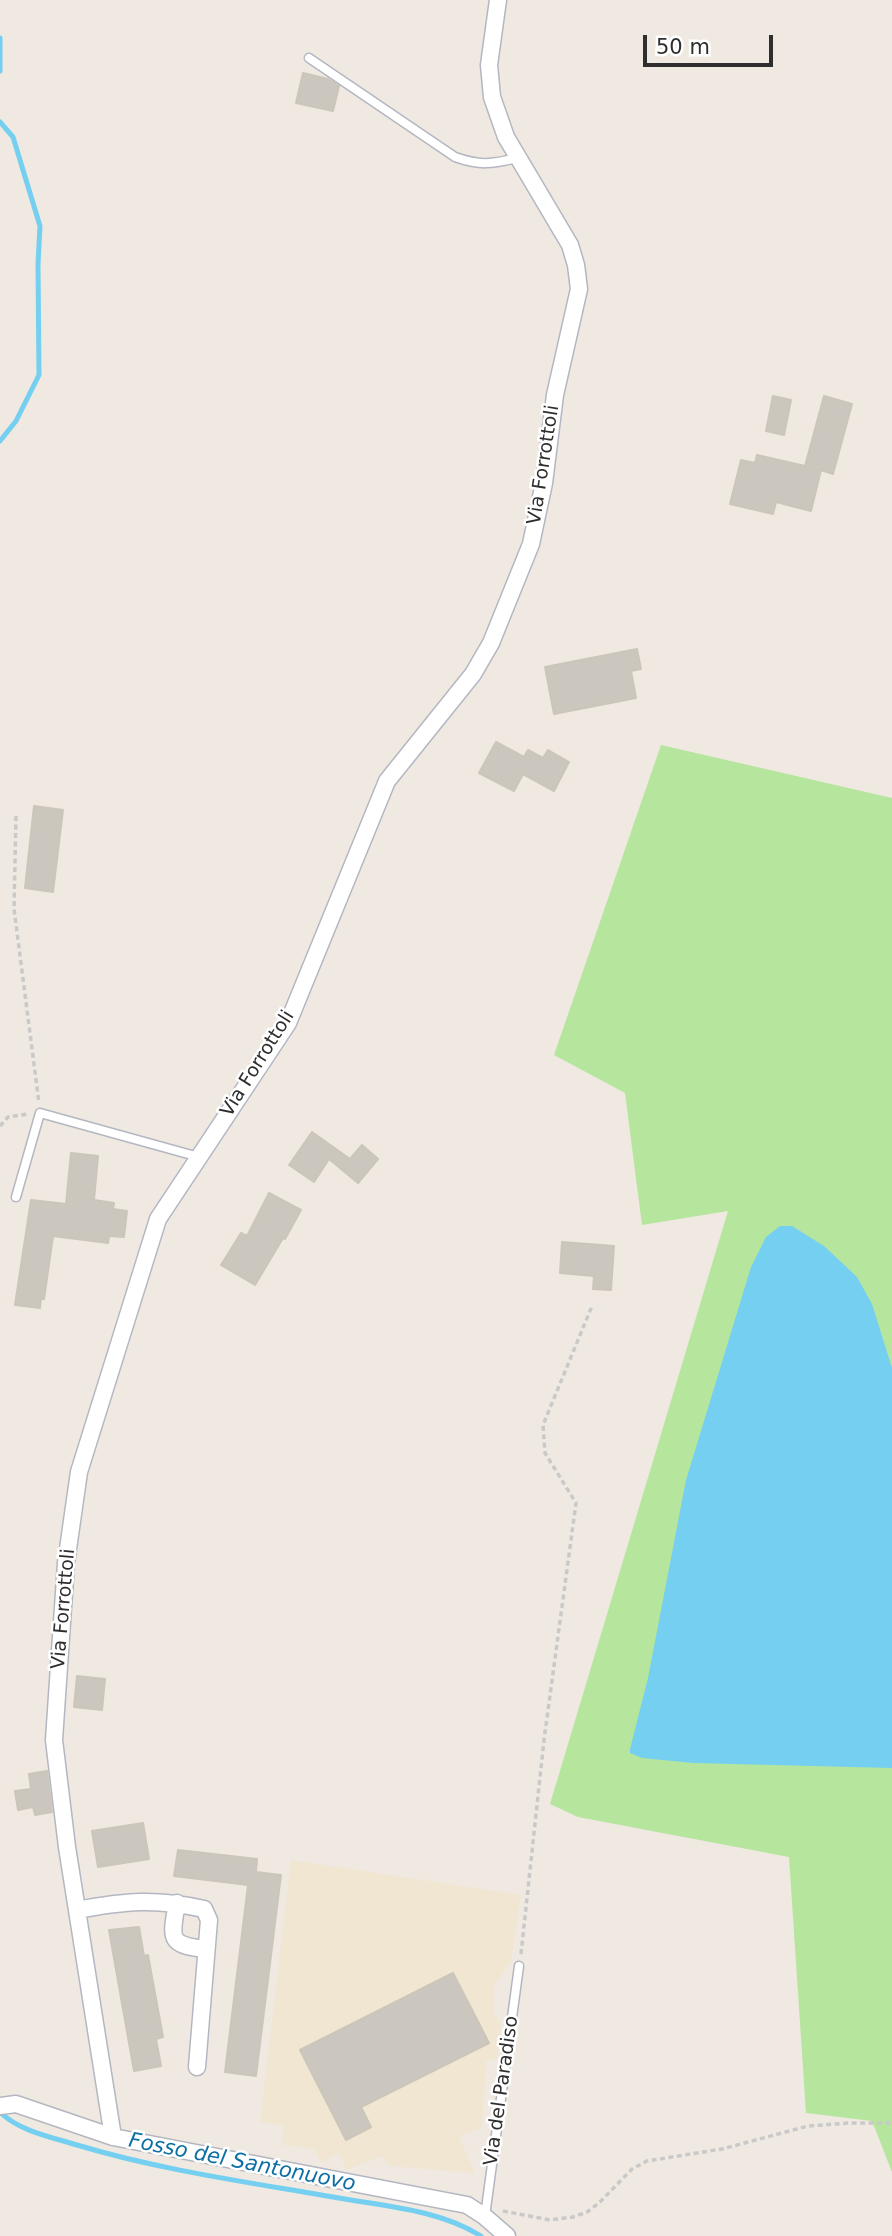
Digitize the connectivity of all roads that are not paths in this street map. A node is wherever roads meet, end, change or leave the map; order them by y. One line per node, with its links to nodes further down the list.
1 (498, 0): 3 (street, Via Forrottoli)
2 (309, 58): 3 (lane)
3 (517, 158): 4 (street, Via Forrottoli)
4 (199, 1157): 5 (lane); 7 (street, Via Forrottoli)
5 (16, 1197)
6 (177, 1903): 7 (street); 8 (street); 8 (street)
7 (77, 1910): 12 (street, Via Forrottoli)
8 (206, 1949): 10 (street)
9 (519, 1966): 13 (lane, Via del Paradiso)
10 (197, 2067)
11 (2, 2105): 12 (street)
12 (113, 2137): 13 (street)
13 (485, 2216): 14 (street)
14 (507, 2236)

